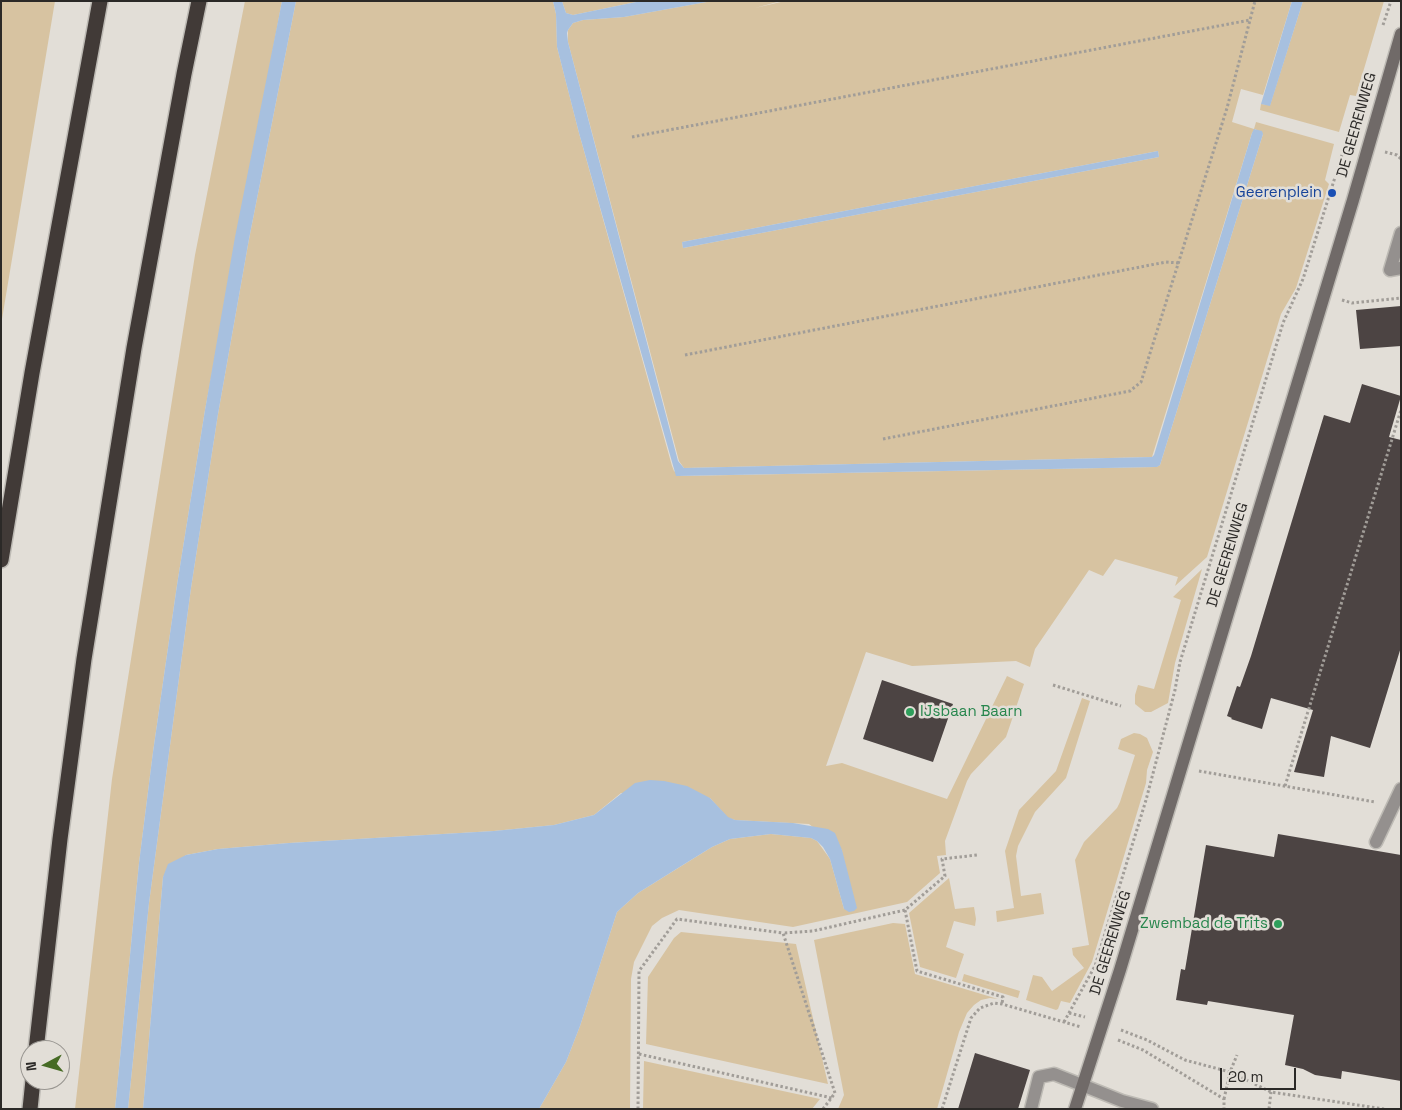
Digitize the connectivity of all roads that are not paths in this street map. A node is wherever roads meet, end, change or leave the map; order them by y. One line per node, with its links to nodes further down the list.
1 (100, 1): 6 (highway)
2 (199, 1): 9 (highway)
3 (1401, 34): 10 (main road, DE GEERENWEG)
4 (1401, 233): 5 (street)
5 (1401, 268)
6 (1, 560)
7 (1401, 789): 8 (street)
8 (1376, 842)
9 (37, 1040)
10 (1082, 1085): 13 (street); 14 (main road, DE GEERENWEG); 15 (street)
11 (32, 1090): 12 (highway)
12 (30, 1109)
13 (1031, 1109)
14 (1075, 1109)
15 (1152, 1109)

